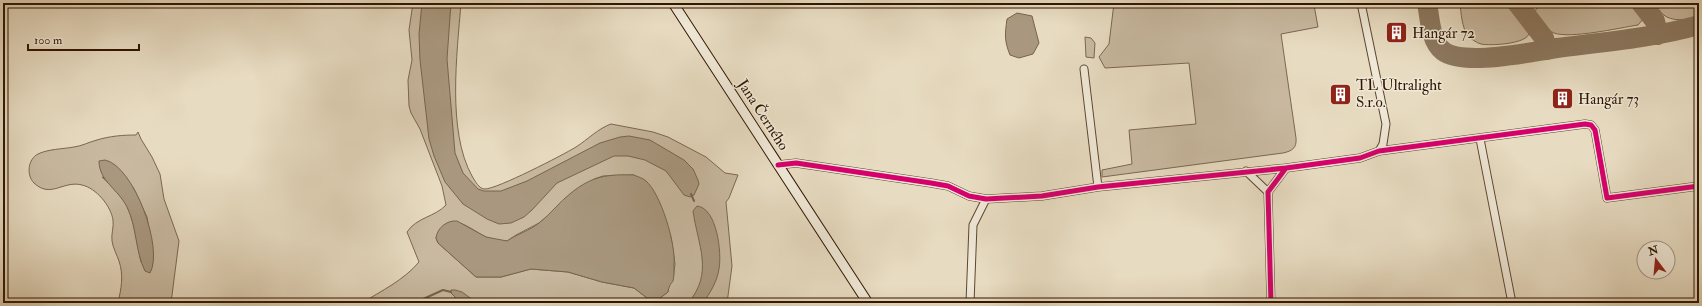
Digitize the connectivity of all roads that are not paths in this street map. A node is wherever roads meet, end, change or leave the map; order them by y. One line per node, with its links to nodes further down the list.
1 (673, 3): 6 (street, Jana Černého)
2 (1361, 3): 5 (street)
3 (1084, 69): 9 (street)
4 (1480, 139): 5 (street); 10 (street); 16 (street)
5 (1379, 151): 7 (street)
6 (778, 165): 12 (street); 13 (street, Jana Černého)
7 (1286, 168): 8 (street); 11 (street)
8 (1246, 171): 9 (street); 11 (street)
9 (1098, 186): 12 (street)
10 (1699, 186)
11 (1268, 192): 15 (street)
12 (986, 199): 14 (street)
13 (868, 303)
14 (970, 303)
15 (1271, 303)
16 (1512, 303)

